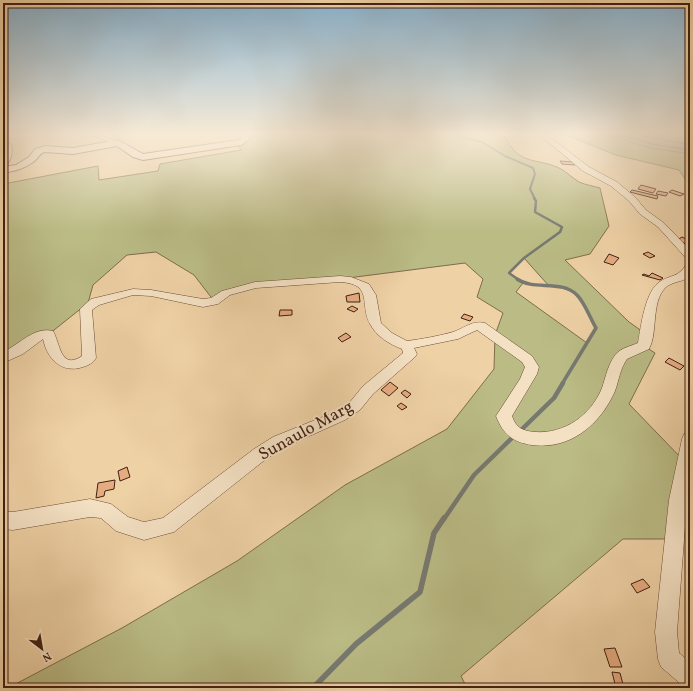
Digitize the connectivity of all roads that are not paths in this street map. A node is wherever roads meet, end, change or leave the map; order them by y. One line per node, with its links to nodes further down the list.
1 (18, 167): 3 (street)
2 (585, 167): 4 (street)
3 (3, 170)
4 (690, 256)
5 (690, 267): 6 (street)
6 (407, 346): 7 (street); 9 (street, Sunaulo Marg)
7 (3, 358)
8 (690, 439): 10 (street)
9 (3, 520)
10 (690, 677)

